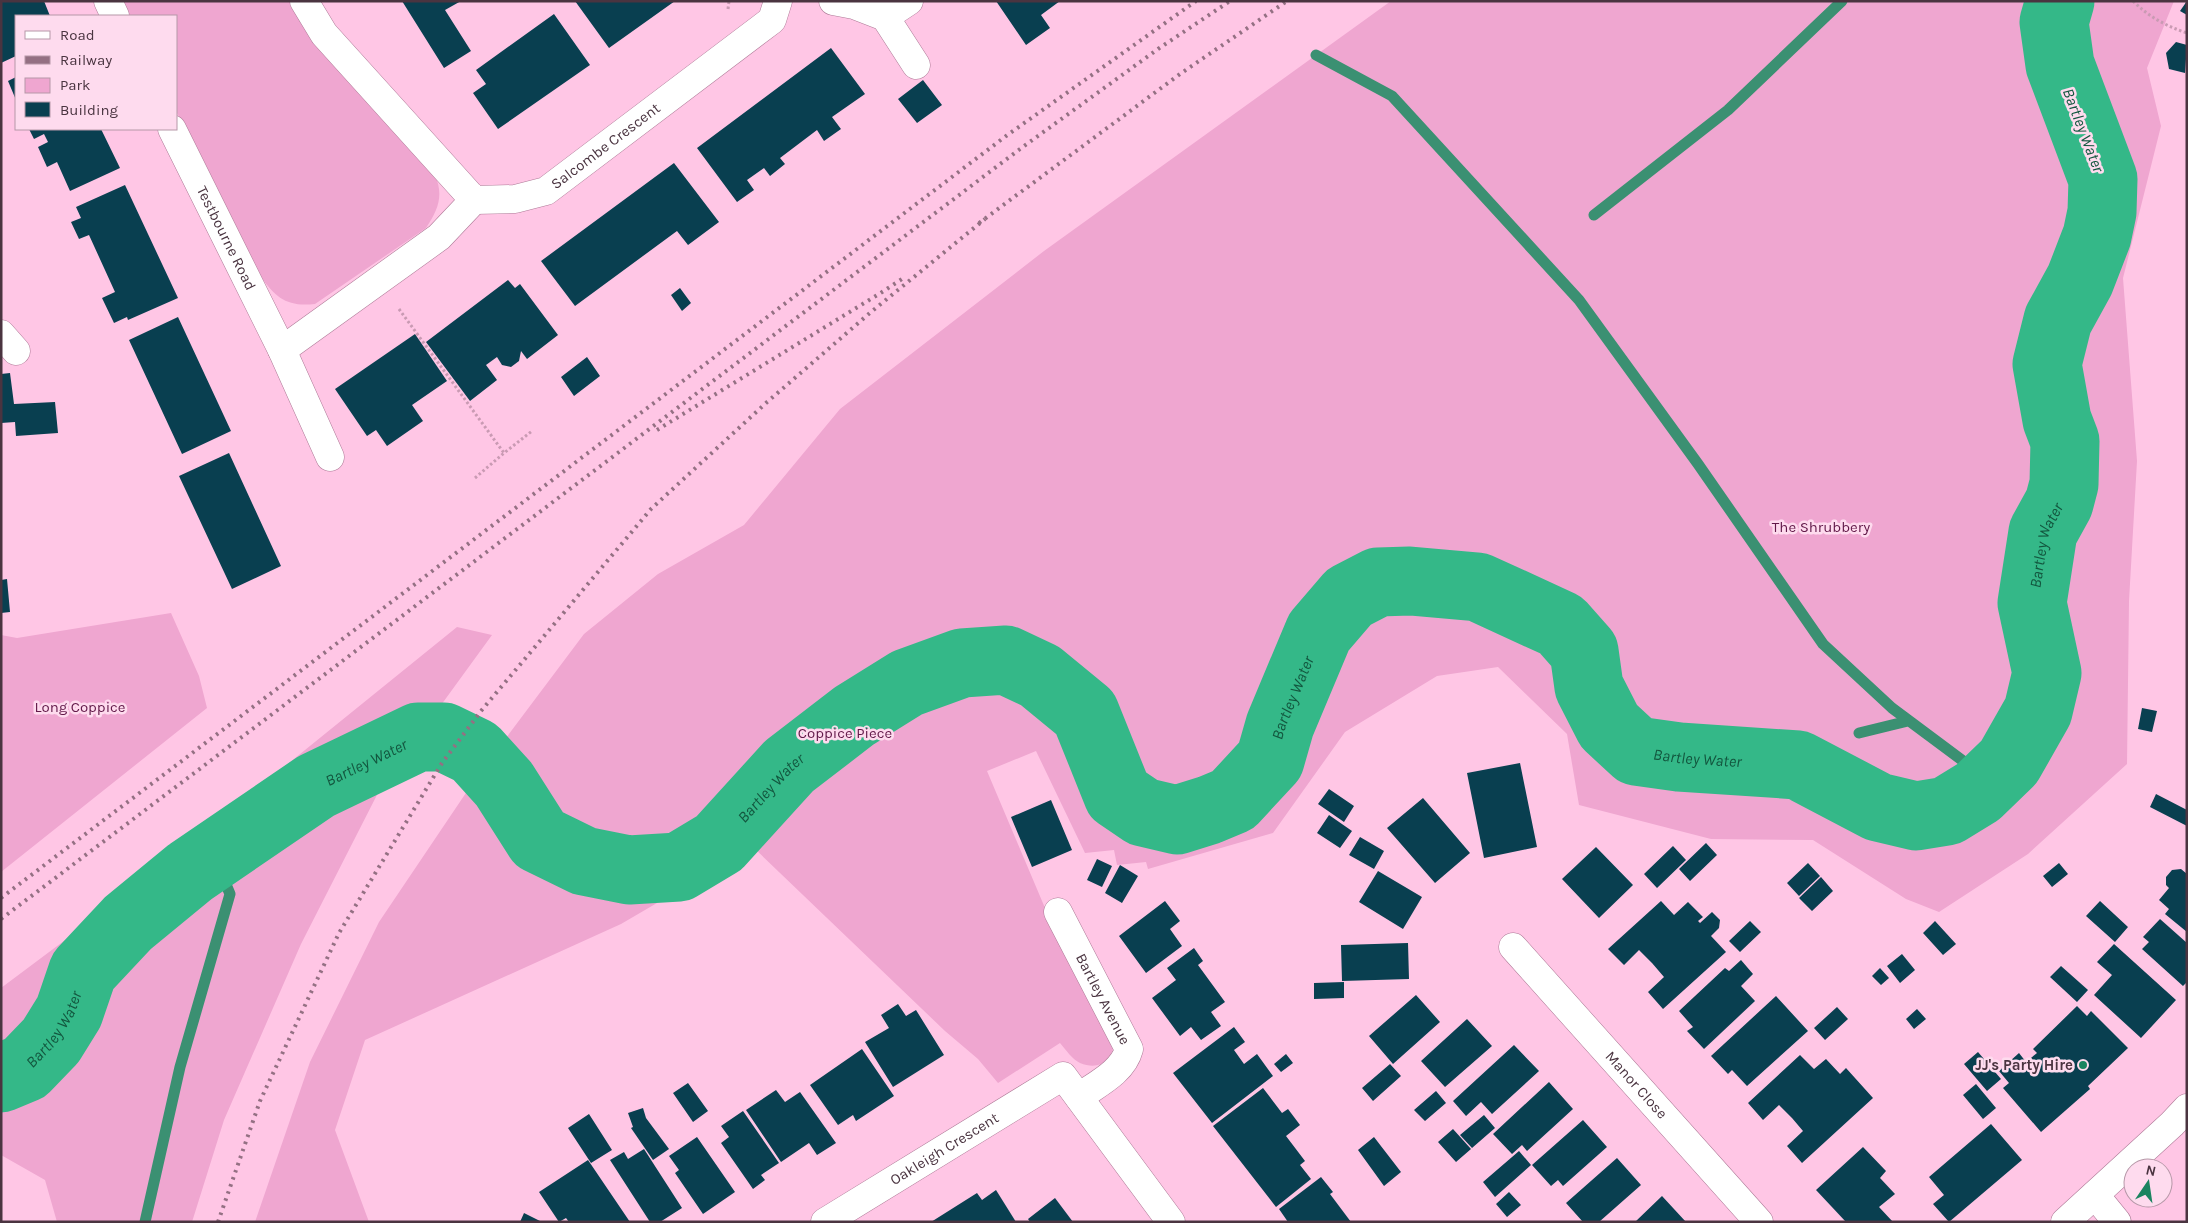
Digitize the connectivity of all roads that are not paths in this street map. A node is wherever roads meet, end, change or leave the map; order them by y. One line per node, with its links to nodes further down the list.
1 (108, 1): 6 (street)
2 (304, 1): 10 (street)
3 (778, 1): 10 (street, Salcombe Crescent)
4 (833, 1): 7 (street)
5 (909, 1): 7 (street)
6 (115, 15)
7 (884, 17): 8 (street)
8 (916, 65)
9 (172, 130): 11 (street, Testbourne Road)
10 (474, 200): 11 (street)
11 (282, 350): 12 (street, Testbourne Road)
12 (330, 457)
13 (1058, 912): 15 (street, Bartley Avenue)
14 (1514, 947): 20 (street, Manor Close)
15 (1071, 1086): 18 (street, Oakleigh Crescent); 19 (street)
16 (2187, 1108): 17 (street)
17 (2095, 1195): 21 (street); 22 (street)
18 (824, 1222)
19 (1171, 1222)
20 (1759, 1222)
21 (2065, 1222)
22 (2117, 1222)

